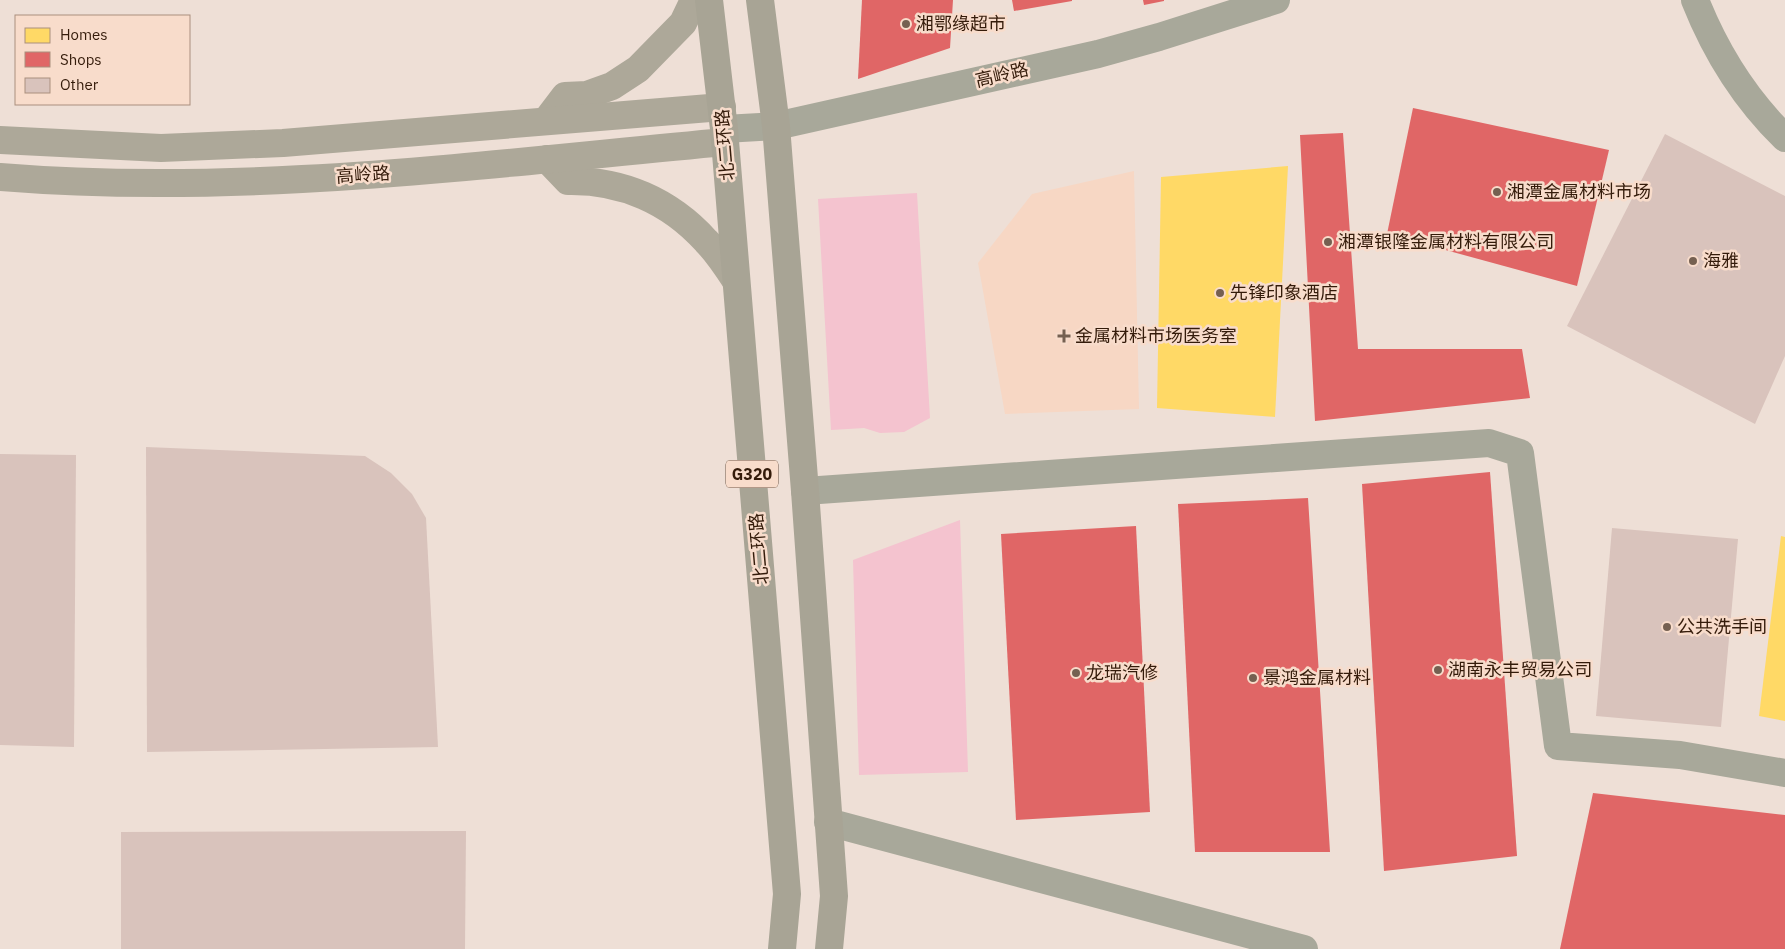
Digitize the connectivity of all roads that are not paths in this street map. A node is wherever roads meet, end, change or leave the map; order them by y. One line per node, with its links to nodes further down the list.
1 (694, 0): 6 (main road)
2 (709, 0): 7 (highway, 北二环路 / G320)
3 (760, 0): 8 (highway, G320)
4 (1276, 0): 8 (street, 高岭路)
5 (1695, 0): 9 (street)
6 (546, 121): 7 (main road); 10 (main road)
7 (724, 126): 8 (street, 高岭路); 11 (main road, 高岭路); 13 (highway, 北二环路 / G320)
8 (776, 126): 14 (highway, G320)
9 (1785, 138)
10 (0, 140)
11 (547, 159): 12 (main road, 高岭路); 13 (main road)
12 (0, 177)
13 (736, 281): 17 (highway, 北二环路 / G320)
14 (805, 491): 15 (street); 16 (highway, G320)
15 (1785, 773)
16 (828, 822): 18 (highway, G320); 19 (street)
17 (782, 949)
18 (829, 949)
19 (1304, 949)

